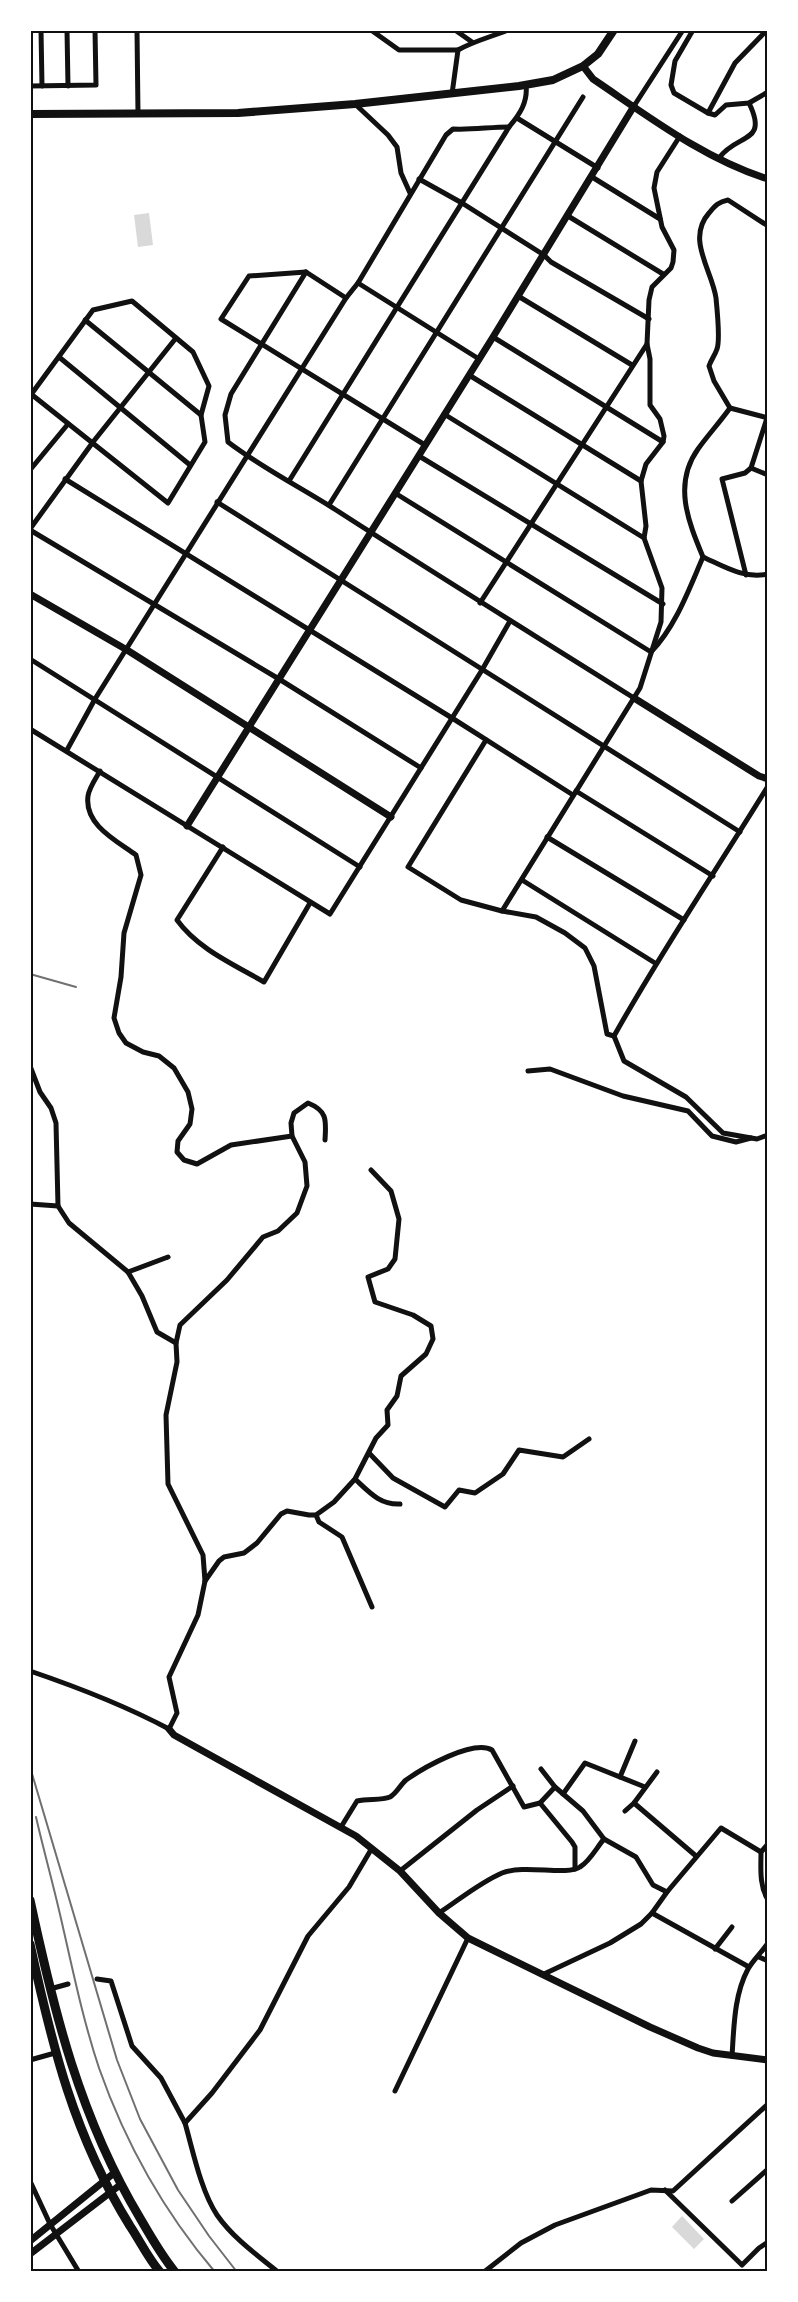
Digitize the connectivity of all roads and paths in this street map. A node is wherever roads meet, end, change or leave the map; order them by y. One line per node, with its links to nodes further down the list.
1 (41, 30): 17 (street)
2 (67, 30): 18 (street)
3 (95, 30): 18 (street)
4 (137, 30): 27 (street)
5 (371, 30): 13 (street)
6 (455, 30): 12 (street)
7 (508, 30): 12 (street)
8 (614, 30): 14 (main road)
9 (683, 30): 24 (street)
10 (693, 30): 25 (street)
11 (767, 30): 25 (street)
12 (472, 42): 13 (street)
13 (458, 50): 20 (street)
14 (583, 66): 15 (main road); 24 (street)
15 (526, 85): 20 (main road); 28 (street)
16 (30, 86): 17 (street)
17 (42, 86): 18 (street)
18 (68, 86)
19 (768, 92): 22 (street)
20 (452, 94): 23 (main road)
21 (583, 97): 31 (street)
22 (749, 103): 25 (street); 32 (street)
23 (355, 105): 27 (main road); 37 (street)
24 (634, 106): 30 (street); 33 (street)
25 (708, 113)
26 (30, 114): 27 (main road)
27 (138, 114)
28 (517, 118): 29 (street); 31 (street)
29 (508, 127): 35 (street); 38 (street)
30 (680, 136): 32 (street); 40 (street)
31 (556, 142): 33 (street); 42 (street)
32 (719, 158): 36 (street)
33 (598, 168): 34 (street)
34 (592, 177): 39 (street); 40 (street)
35 (419, 179): 37 (street); 38 (street)
36 (768, 179)
37 (411, 193): 46 (street)
38 (462, 203): 42 (street); 49 (street)
39 (568, 216): 43 (street); 45 (street)
40 (660, 219): 45 (street)
41 (768, 226): 67 (street)
42 (502, 228): 43 (street); 52 (street)
43 (544, 255): 47 (street); 50 (street)
44 (306, 272): 48 (street); 55 (street); 55 (street)
45 (663, 274): 50 (street)
46 (358, 283): 48 (street); 49 (street)
47 (518, 296): 53 (street); 59 (street)
48 (346, 298): 60 (street)
49 (397, 307): 52 (street); 63 (street)
50 (649, 319): 56 (street)
51 (85, 320): 54 (street); 57 (street); 61 (street)
52 (437, 332): 58 (street); 70 (street)
53 (493, 337): 58 (street); 65 (street)
54 (176, 338): 61 (street); 69 (street)
55 (262, 344): 60 (street); 77 (street)
56 (647, 344): 59 (street); 74 (street)
57 (58, 357): 64 (street); 66 (street)
58 (479, 359): 62 (street)
59 (632, 365): 65 (street)
60 (302, 369): 63 (street); 77 (street)
61 (148, 373): 66 (street); 69 (street)
62 (469, 375): 68 (street); 76 (street)
63 (342, 393): 70 (street); 84 (street)
64 (30, 395): 72 (street)
65 (606, 407): 74 (street); 76 (street)
66 (120, 408): 73 (street); 79 (street)
67 (730, 408): 71 (street); 95 (street)
68 (444, 414): 75 (street); 86 (street)
69 (201, 415): 79 (street)
70 (384, 418): 75 (street); 89 (street)
71 (767, 418): 80 (street)
72 (68, 423): 73 (street); 81 (street)
73 (93, 442): 79 (street); 83 (street)
74 (663, 442): 85 (street)
75 (425, 445): 78 (street)
76 (581, 446): 85 (street); 86 (street)
77 (246, 456): 84 (street); 88 (street)
78 (419, 456): 87 (street); 90 (street)
79 (190, 465)
80 (751, 468): 82 (street); 98 (street)
81 (30, 470)
82 (768, 475)
83 (65, 479): 91 (street); 94 (street)
84 (289, 481): 89 (street)
85 (641, 481): 93 (street)
86 (557, 484): 90 (street); 93 (street)
87 (396, 493): 92 (street); 96 (street)
88 (217, 501): 94 (street); 99 (street)
89 (329, 505): 92 (street)
90 (532, 523): 96 (street); 102 (street)
91 (30, 530): 103 (street)
92 (372, 533): 99 (street); 101 (street)
93 (644, 538): 102 (street)
94 (185, 553): 103 (street); 105 (street)
95 (703, 557): 98 (street); 107 (street)
96 (506, 562): 101 (street); 107 (street)
97 (768, 574): 98 (street)
98 (746, 575)
99 (340, 579): 105 (street); 109 (street)
100 (30, 594): 106 (street)
101 (480, 603): 104 (street)
102 (663, 604): 107 (street)
103 (155, 605): 106 (street); 110 (street)
104 (510, 621): 109 (street); 111 (street)
105 (310, 630): 110 (street); 113 (street)
106 (127, 650): 112 (street); 115 (street)
107 (651, 652): 111 (street)
108 (30, 659): 112 (street)
109 (483, 670): 113 (street); 117 (street)
110 (279, 679): 115 (street); 119 (street)
111 (634, 698): 117 (street); 122 (street)
112 (95, 699): 118 (street); 121 (street)
113 (453, 718): 116 (street); 119 (street)
114 (30, 729): 118 (street)
115 (249, 729): 121 (street); 125 (street)
116 (486, 740): 124 (street); 134 (street)
117 (603, 746): 124 (street); 127 (street)
118 (67, 750): 120 (street)
119 (421, 768): 125 (street)
120 (100, 771): 126 (street); 141 (street)
121 (217, 779): 126 (street); 130 (street)
122 (768, 779)
123 (768, 786): 127 (street)
124 (574, 793): 128 (street); 131 (street)
125 (391, 817): 130 (street)
126 (187, 826): 129 (street)
127 (740, 832): 131 (street)
128 (548, 837): 132 (street); 135 (street)
129 (223, 847): 133 (street); 133 (street)
130 (360, 867): 133 (street)
131 (713, 876): 135 (street)
132 (522, 880): 134 (street); 136 (street)
133 (310, 903)
134 (502, 911): 137 (street)
135 (684, 920): 136 (street)
136 (655, 963): 137 (street)
137 (614, 1036): 142 (street)
138 (30, 1066): 146 (street)
139 (528, 1071): 142 (street)
140 (768, 1135): 142 (street)
141 (292, 1136): 143 (street); 149 (street)
142 (751, 1138)
143 (325, 1140)
144 (371, 1170): 151 (street)
145 (30, 1204): 146 (street)
146 (58, 1206): 148 (street)
147 (168, 1257): 148 (street)
148 (128, 1272): 149 (street)
149 (176, 1343): 155 (street)
150 (589, 1439): 151 (street)
151 (369, 1453): 152 (street)
152 (355, 1479): 153 (street); 154 (street)
153 (400, 1504)
154 (316, 1515): 155 (street); 156 (street)
155 (205, 1581): 158 (street)
156 (372, 1607)
157 (30, 1671): 158 (street)
158 (169, 1729): 170 (street)
159 (635, 1741): 162 (street)
160 (541, 1769): 164 (street)
161 (657, 1772): 165 (street)
162 (620, 1778): 165 (street); 166 (street)
163 (513, 1786): 167 (street); 170 (street); 177 (street)
164 (555, 1787): 166 (street); 167 (street)
165 (645, 1787): 168 (street)
166 (563, 1794): 171 (street)
167 (540, 1803): 176 (street)
168 (634, 1803): 169 (street); 175 (street)
169 (625, 1811)
170 (341, 1827): 173 (street)
171 (604, 1839): 176 (street); 178 (street)
172 (768, 1844): 174 (street)
173 (372, 1848): 177 (street); 201 (street)
174 (761, 1852): 175 (street); 180 (street)
175 (696, 1856): 178 (street)
176 (575, 1869): 181 (street)
177 (400, 1871): 181 (street)
178 (667, 1892): 182 (street)
179 (30, 1899): 194 (highway)
180 (768, 1900)
181 (439, 1913): 184 (street)
182 (652, 1913): 187 (street); 191 (street)
183 (732, 1927): 187 (street)
184 (468, 1938): 191 (street); 199 (street)
185 (768, 1943): 188 (street)
186 (30, 1944): 195 (highway)
187 (715, 1948): 190 (street)
188 (759, 1957): 189 (street); 190 (street)
189 (768, 1961)
190 (749, 1967): 196 (street)
191 (544, 1974): 196 (street)
192 (97, 1979): 201 (street)
193 (68, 1984): 194 (street)
194 (51, 1989): 203 (highway)
195 (55, 2053): 197 (street); 205 (highway)
196 (732, 2056): 198 (street)
197 (30, 2060)
198 (768, 2060)
199 (395, 2091)
200 (768, 2104): 207 (street)
201 (185, 2123): 219 (street)
202 (768, 2169): 209 (street)
203 (114, 2174): 205 (street); 206 (highway)
204 (30, 2181): 210 (street)
205 (104, 2182): 208 (highway); 210 (street)
206 (120, 2185): 208 (street); 218 (highway)
207 (665, 2190): 213 (street); 215 (street)
208 (109, 2192): 211 (street); 217 (highway)
209 (732, 2201)
210 (50, 2224): 211 (street); 212 (street)
211 (55, 2232): 214 (street); 216 (street)
212 (30, 2241)
213 (768, 2242)
214 (30, 2254)
215 (486, 2271)
216 (79, 2272)
217 (160, 2272)
218 (175, 2272)
219 (278, 2272)

